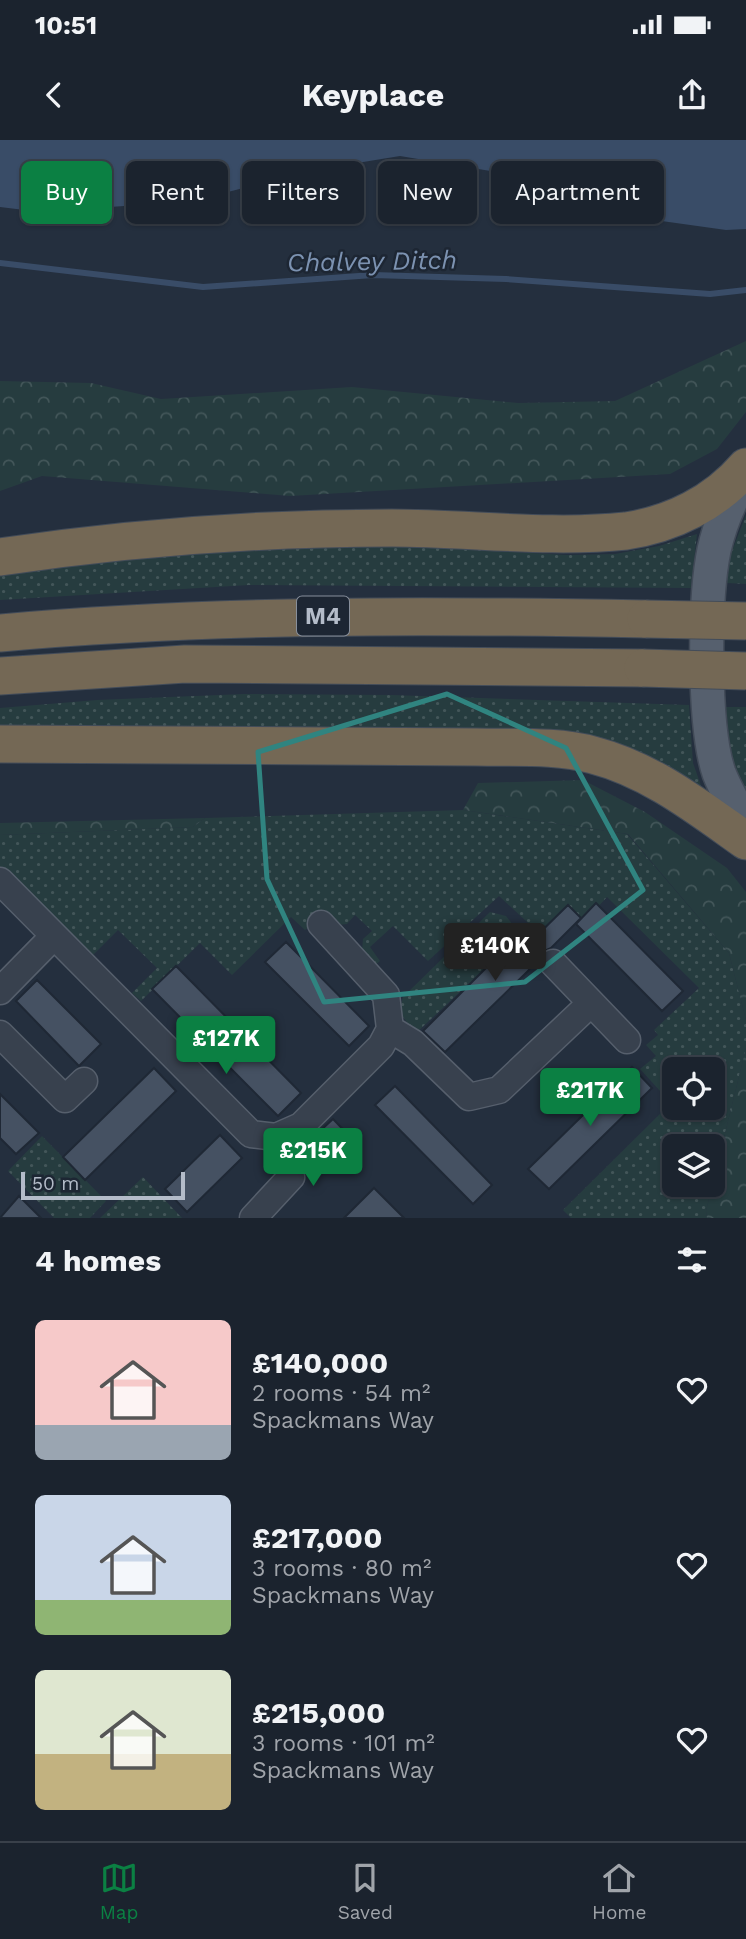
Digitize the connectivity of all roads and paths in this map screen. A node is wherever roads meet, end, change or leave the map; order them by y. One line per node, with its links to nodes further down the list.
1 (746, 470): 2 (highway); 8 (main road)
2 (0, 557)
3 (746, 621): 4 (highway, M4, bridge)
4 (0, 633)
5 (746, 671): 6 (highway, M4, bridge)
6 (0, 677)
7 (0, 744): 9 (highway)
8 (746, 825)
9 (746, 841)
10 (0, 881): 12 (street)
11 (321, 924): 16 (street)
12 (54, 936): 14 (street); 20 (street)
13 (553, 963): 15 (street)
14 (0, 990)
15 (590, 1004): 16 (street); 18 (street)
16 (390, 1029): 20 (street)
17 (0, 1034): 19 (street)
18 (627, 1040)
19 (84, 1081)
20 (276, 1137): 21 (street)
21 (253, 1218)

